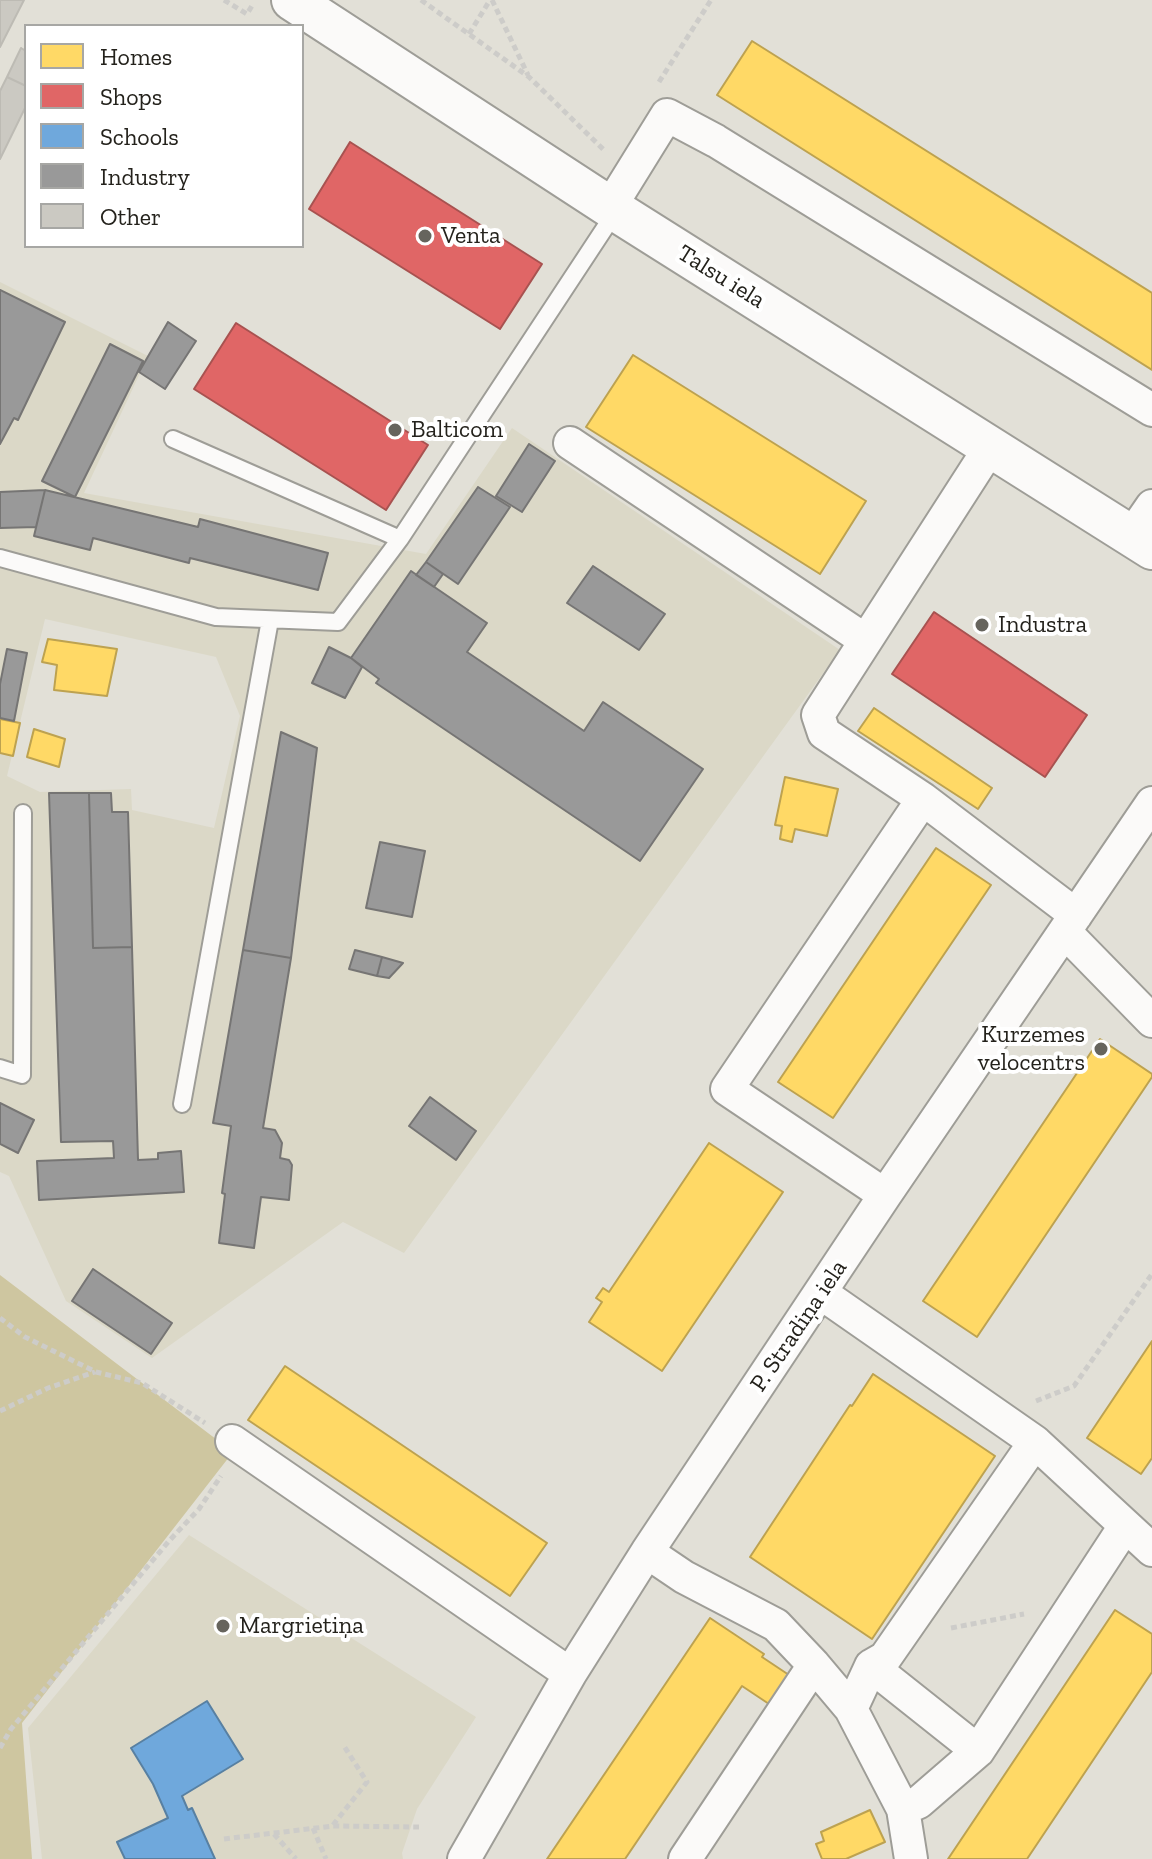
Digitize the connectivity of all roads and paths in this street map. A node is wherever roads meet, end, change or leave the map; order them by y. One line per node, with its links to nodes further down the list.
1 (224, 0): 2 (path)
2 (255, 0)
3 (292, 0): 7 (street, Talsu iela)
4 (491, 0): 5 (path); 6 (path)
5 (469, 34)
6 (529, 77)
7 (613, 209): 8 (street); 11 (street, Talsu iela); 13 (lane)
8 (1152, 410)
9 (173, 439): 13 (lane)
10 (570, 443): 16 (street)
11 (991, 446): 12 (street, Talsu iela); 16 (street)
12 (1145, 530)
13 (400, 539): 15 (lane)
14 (0, 558): 15 (lane)
15 (270, 620): 23 (lane)
16 (865, 640): 17 (street)
17 (923, 799): 20 (street); 24 (street)
18 (1152, 803): 20 (street, P. Stradiņa iela)
19 (23, 813): 22 (lane)
20 (1071, 924): 21 (street); 24 (street, P. Stradiņa iela)
21 (1152, 1021)
22 (0, 1068)
23 (182, 1104)
24 (885, 1195): 26 (street, P. Stradiņa iela)
25 (1152, 1274): 30 (path)
26 (821, 1293): 30 (street); 35 (street, P. Stradiņa iela)
27 (0, 1318): 28 (path)
28 (96, 1372): 29 (path); 31 (path)
29 (0, 1411)
30 (998, 1416): 32 (street)
31 (232, 1441): 40 (street); 43 (path)
32 (1035, 1442): 33 (street); 37 (street)
33 (1125, 1526): 34 (street); 36 (street)
34 (1152, 1550)
35 (647, 1552): 38 (street); 40 (street, P. Stradiņa iela)
36 (1074, 1604): 37 (path); 44 (street)
37 (899, 1638): 39 (street)
38 (814, 1665): 41 (street); 54 (street)
39 (871, 1666): 41 (street); 44 (street)
40 (570, 1674): 53 (street, P. Stradiņa iela)
41 (851, 1709): 45 (street)
42 (344, 1746): 46 (path)
43 (0, 1748)
44 (978, 1751): 45 (street)
45 (903, 1809): 55 (street)
46 (333, 1826): 47 (path); 48 (path)
47 (419, 1827)
48 (313, 1828): 49 (path); 52 (path)
49 (274, 1833): 50 (path); 51 (path)
50 (224, 1839)
51 (296, 1859)
52 (326, 1859)
53 (464, 1859)
54 (685, 1859)
55 (911, 1859)

